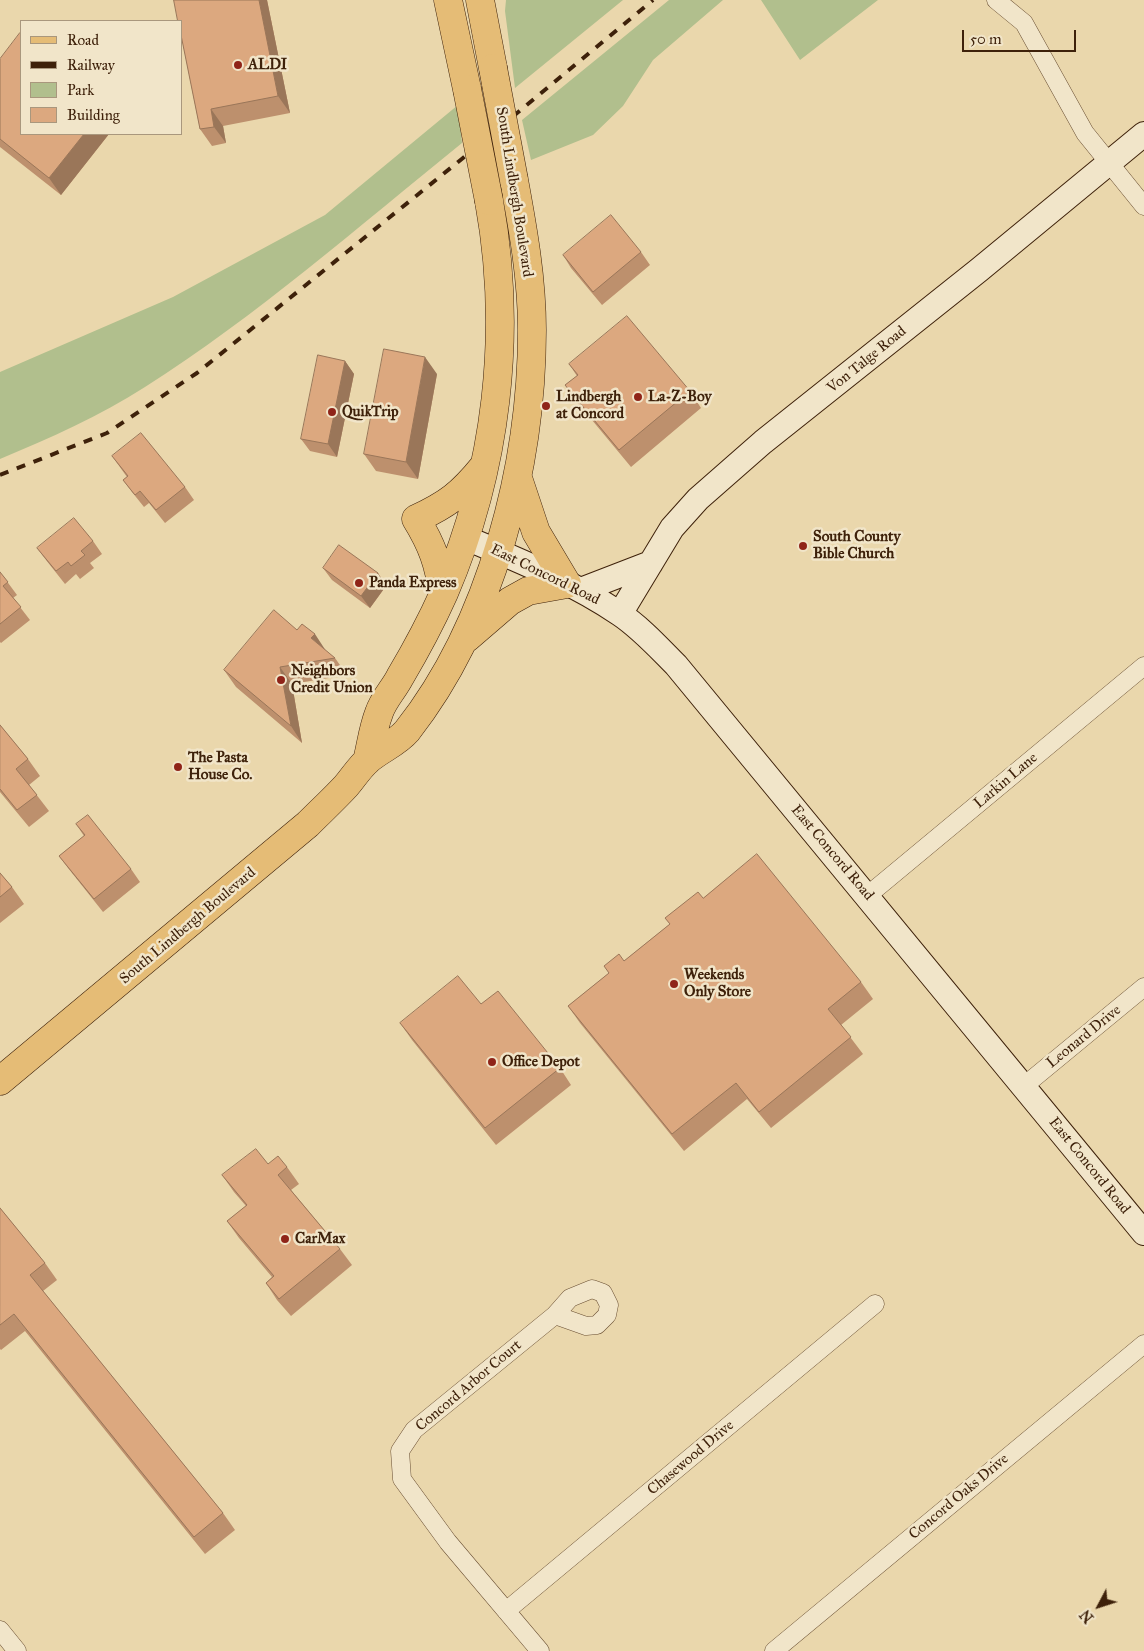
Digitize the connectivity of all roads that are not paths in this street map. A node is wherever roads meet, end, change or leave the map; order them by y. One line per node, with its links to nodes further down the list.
1 (448, 0): 9 (main road, South Lindbergh Boulevard, bridge)
2 (480, 0): 5 (main road, South Lindbergh Boulevard)
3 (500, 0): 5 (main road)
4 (996, 0): 7 (street)
5 (493, 68): 10 (main road, South Lindbergh Boulevard, bridge)
6 (1144, 134): 7 (street, Von Talge Road)
7 (1109, 163): 8 (street); 13 (street, Von Talge Road)
8 (1144, 206)
9 (485, 464): 11 (main road, South Lindbergh Boulevard); 15 (main road)
10 (518, 478): 12 (main road, South Lindbergh Boulevard); 14 (main road)
11 (466, 538): 12 (street, East Concord Road); 15 (main road, South Lindbergh Boulevard)
12 (498, 551): 14 (street, East Concord Road); 17 (main road, South Lindbergh Boulevard)
13 (651, 563): 14 (street); 16 (street, Von Talge Road)
14 (574, 587): 16 (street, East Concord Road); 17 (main road)
15 (443, 594): 19 (main road, South Lindbergh Boulevard)
16 (620, 614): 20 (street, East Concord Road)
17 (459, 646): 19 (main road, South Lindbergh Boulevard)
18 (1144, 666): 20 (street, Larkin Lane)
19 (367, 761): 22 (main road, South Lindbergh Boulevard)
20 (867, 896): 23 (street, East Concord Road)
21 (1144, 987): 23 (street, Leonard Drive)
22 (0, 1081)
23 (1024, 1086): 24 (street, East Concord Road)
24 (1144, 1233)
25 (876, 1304): 28 (street, Chasewood Drive)
26 (555, 1315): 28 (street, Concord Arbor Court)
27 (1144, 1344): 32 (street, Concord Oaks Drive)
28 (506, 1611): 31 (street)
29 (0, 1630): 30 (street)
30 (17, 1651)
31 (540, 1651)
32 (774, 1651)

